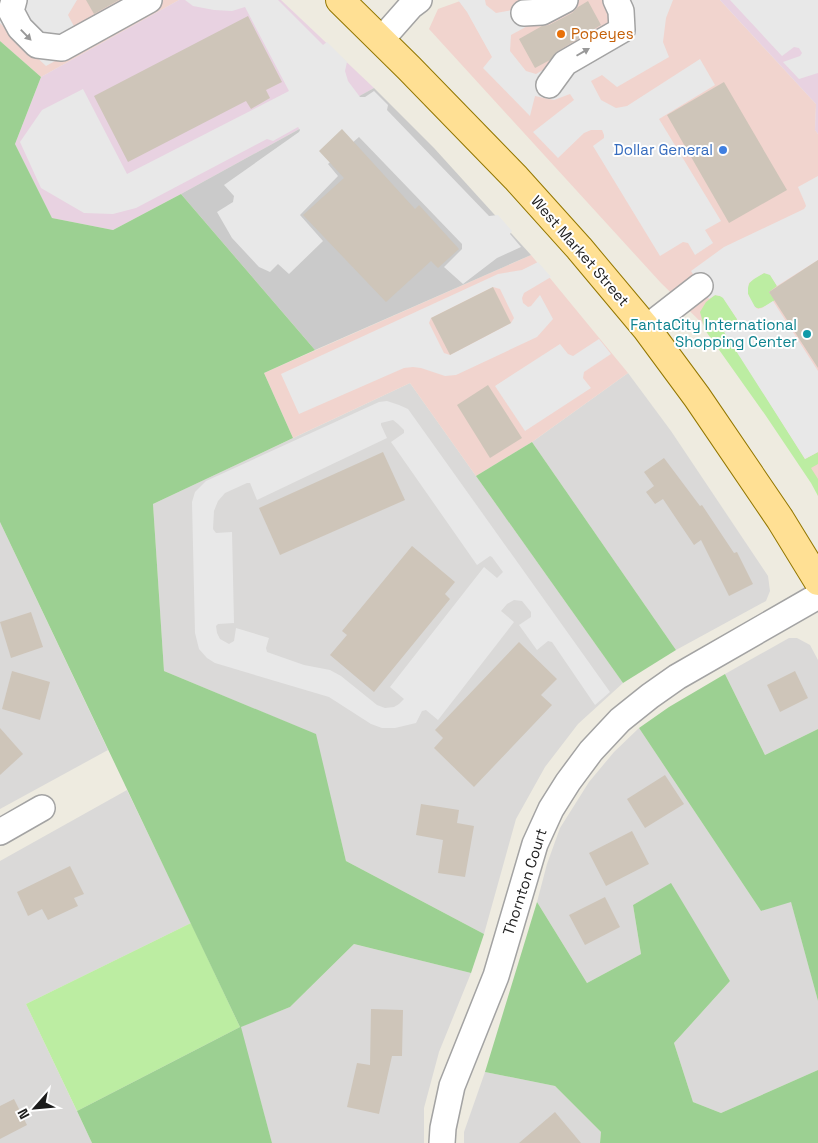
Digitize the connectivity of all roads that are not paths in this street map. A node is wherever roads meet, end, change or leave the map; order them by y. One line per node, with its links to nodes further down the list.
1 (14, 0): 2 (street, one-way to 2)
2 (149, 0)
3 (340, 0): 8 (main road, West Market Street)
4 (419, 0): 8 (street)
5 (565, 0): 7 (street)
6 (616, 0): 9 (street, one-way to 6)
7 (524, 13)
8 (381, 40): 11 (main road, West Market Street)
9 (549, 85)
10 (700, 286): 11 (street)
11 (646, 328): 12 (main road, West Market Street)
12 (818, 581)
13 (818, 596): 16 (street, Thornton Court)
14 (42, 808): 15 (street)
15 (0, 832)
16 (442, 1143)

